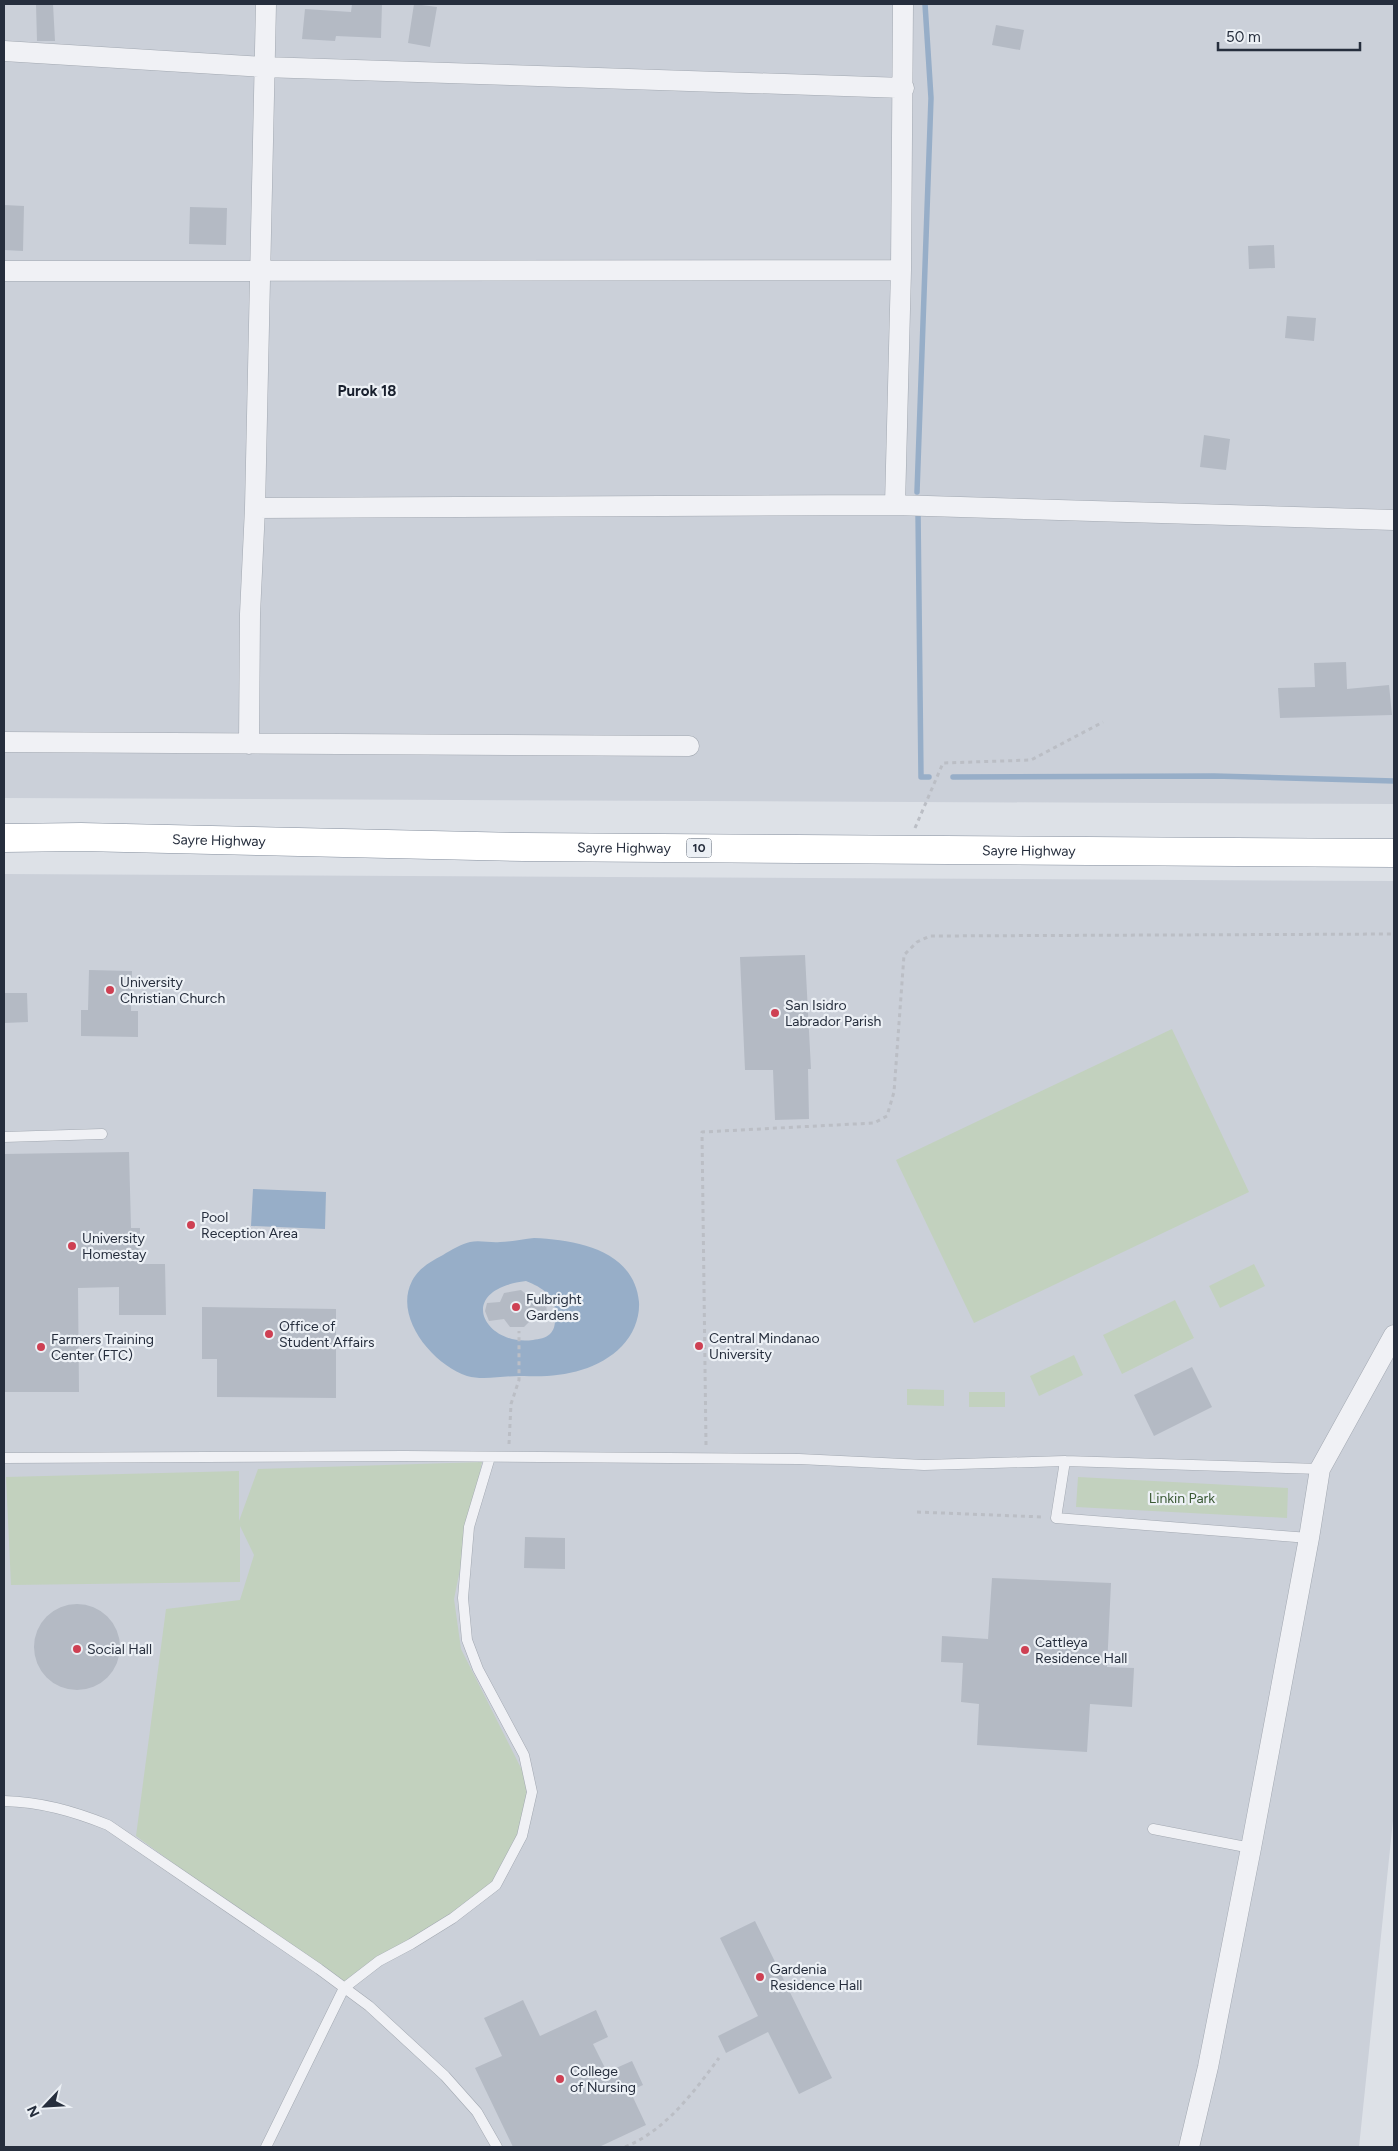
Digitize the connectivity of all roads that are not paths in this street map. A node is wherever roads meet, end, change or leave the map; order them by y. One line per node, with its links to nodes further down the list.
1 (266, 4): 4 (street)
2 (903, 4): 5 (street)
3 (4, 51): 4 (street)
4 (263, 67): 5 (street); 8 (street)
5 (904, 88): 6 (street)
6 (901, 270): 8 (street); 9 (street)
7 (4, 271): 8 (street)
8 (259, 271): 10 (street)
9 (894, 505): 10 (street); 11 (street)
10 (255, 508): 13 (street)
11 (1394, 520)
12 (4, 742): 13 (street)
13 (249, 744): 14 (street)
14 (689, 746)
15 (4, 838): 16 (highway, Sayre Highway / 10)
16 (1394, 853)
17 (102, 1134): 18 (lane)
18 (4, 1137)
19 (1394, 1335): 23 (street)
20 (490, 1457): 21 (lane); 22 (lane); 28 (lane)
21 (4, 1458)
22 (1064, 1461): 23 (lane); 24 (lane)
23 (1320, 1469): 24 (street)
24 (1309, 1538): 27 (street)
25 (4, 1801): 28 (lane)
26 (1153, 1829): 27 (lane)
27 (1251, 1848): 31 (street)
28 (344, 1988): 29 (lane); 30 (lane)
29 (266, 2147)
30 (497, 2147)
31 (1189, 2147)

